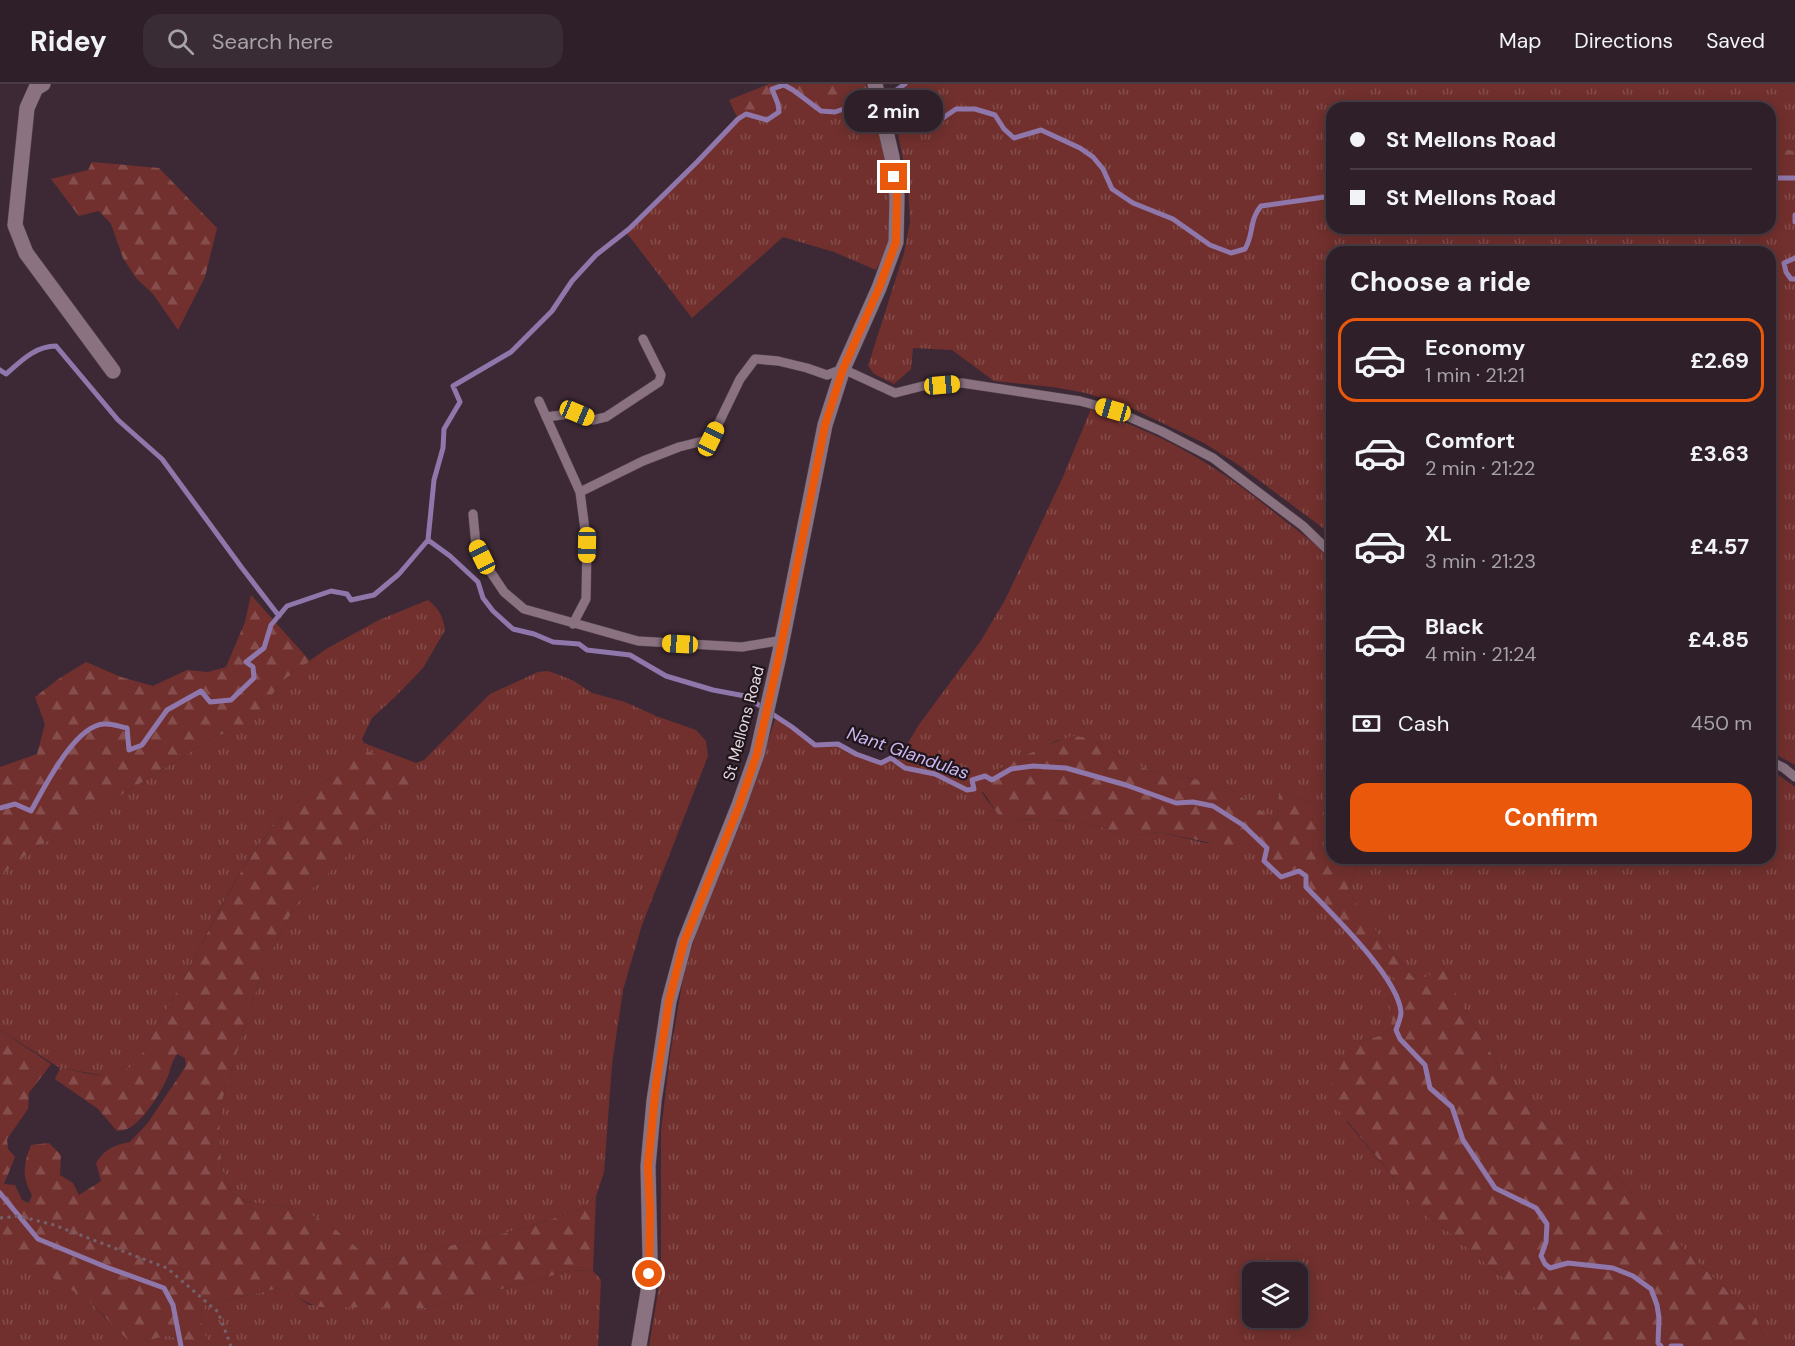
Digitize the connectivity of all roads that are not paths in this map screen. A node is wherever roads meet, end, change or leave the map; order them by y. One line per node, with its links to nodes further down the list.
1 (43, 84): 5 (main road)
2 (875, 84): 4 (main road, St Mellons Road)
3 (643, 339): 7 (lane)
4 (843, 369): 8 (lane); 10 (lane); 12 (main road, St Mellons Road)
5 (113, 371)
6 (539, 401): 7 (lane)
7 (546, 417): 8 (lane)
8 (580, 492): 11 (lane)
9 (473, 514): 11 (lane)
10 (1326, 549)
11 (573, 624): 12 (lane)
12 (783, 640): 15 (main road, St Mellons Road)
13 (1776, 764): 14 (lane)
14 (1795, 777)
15 (639, 1346)

